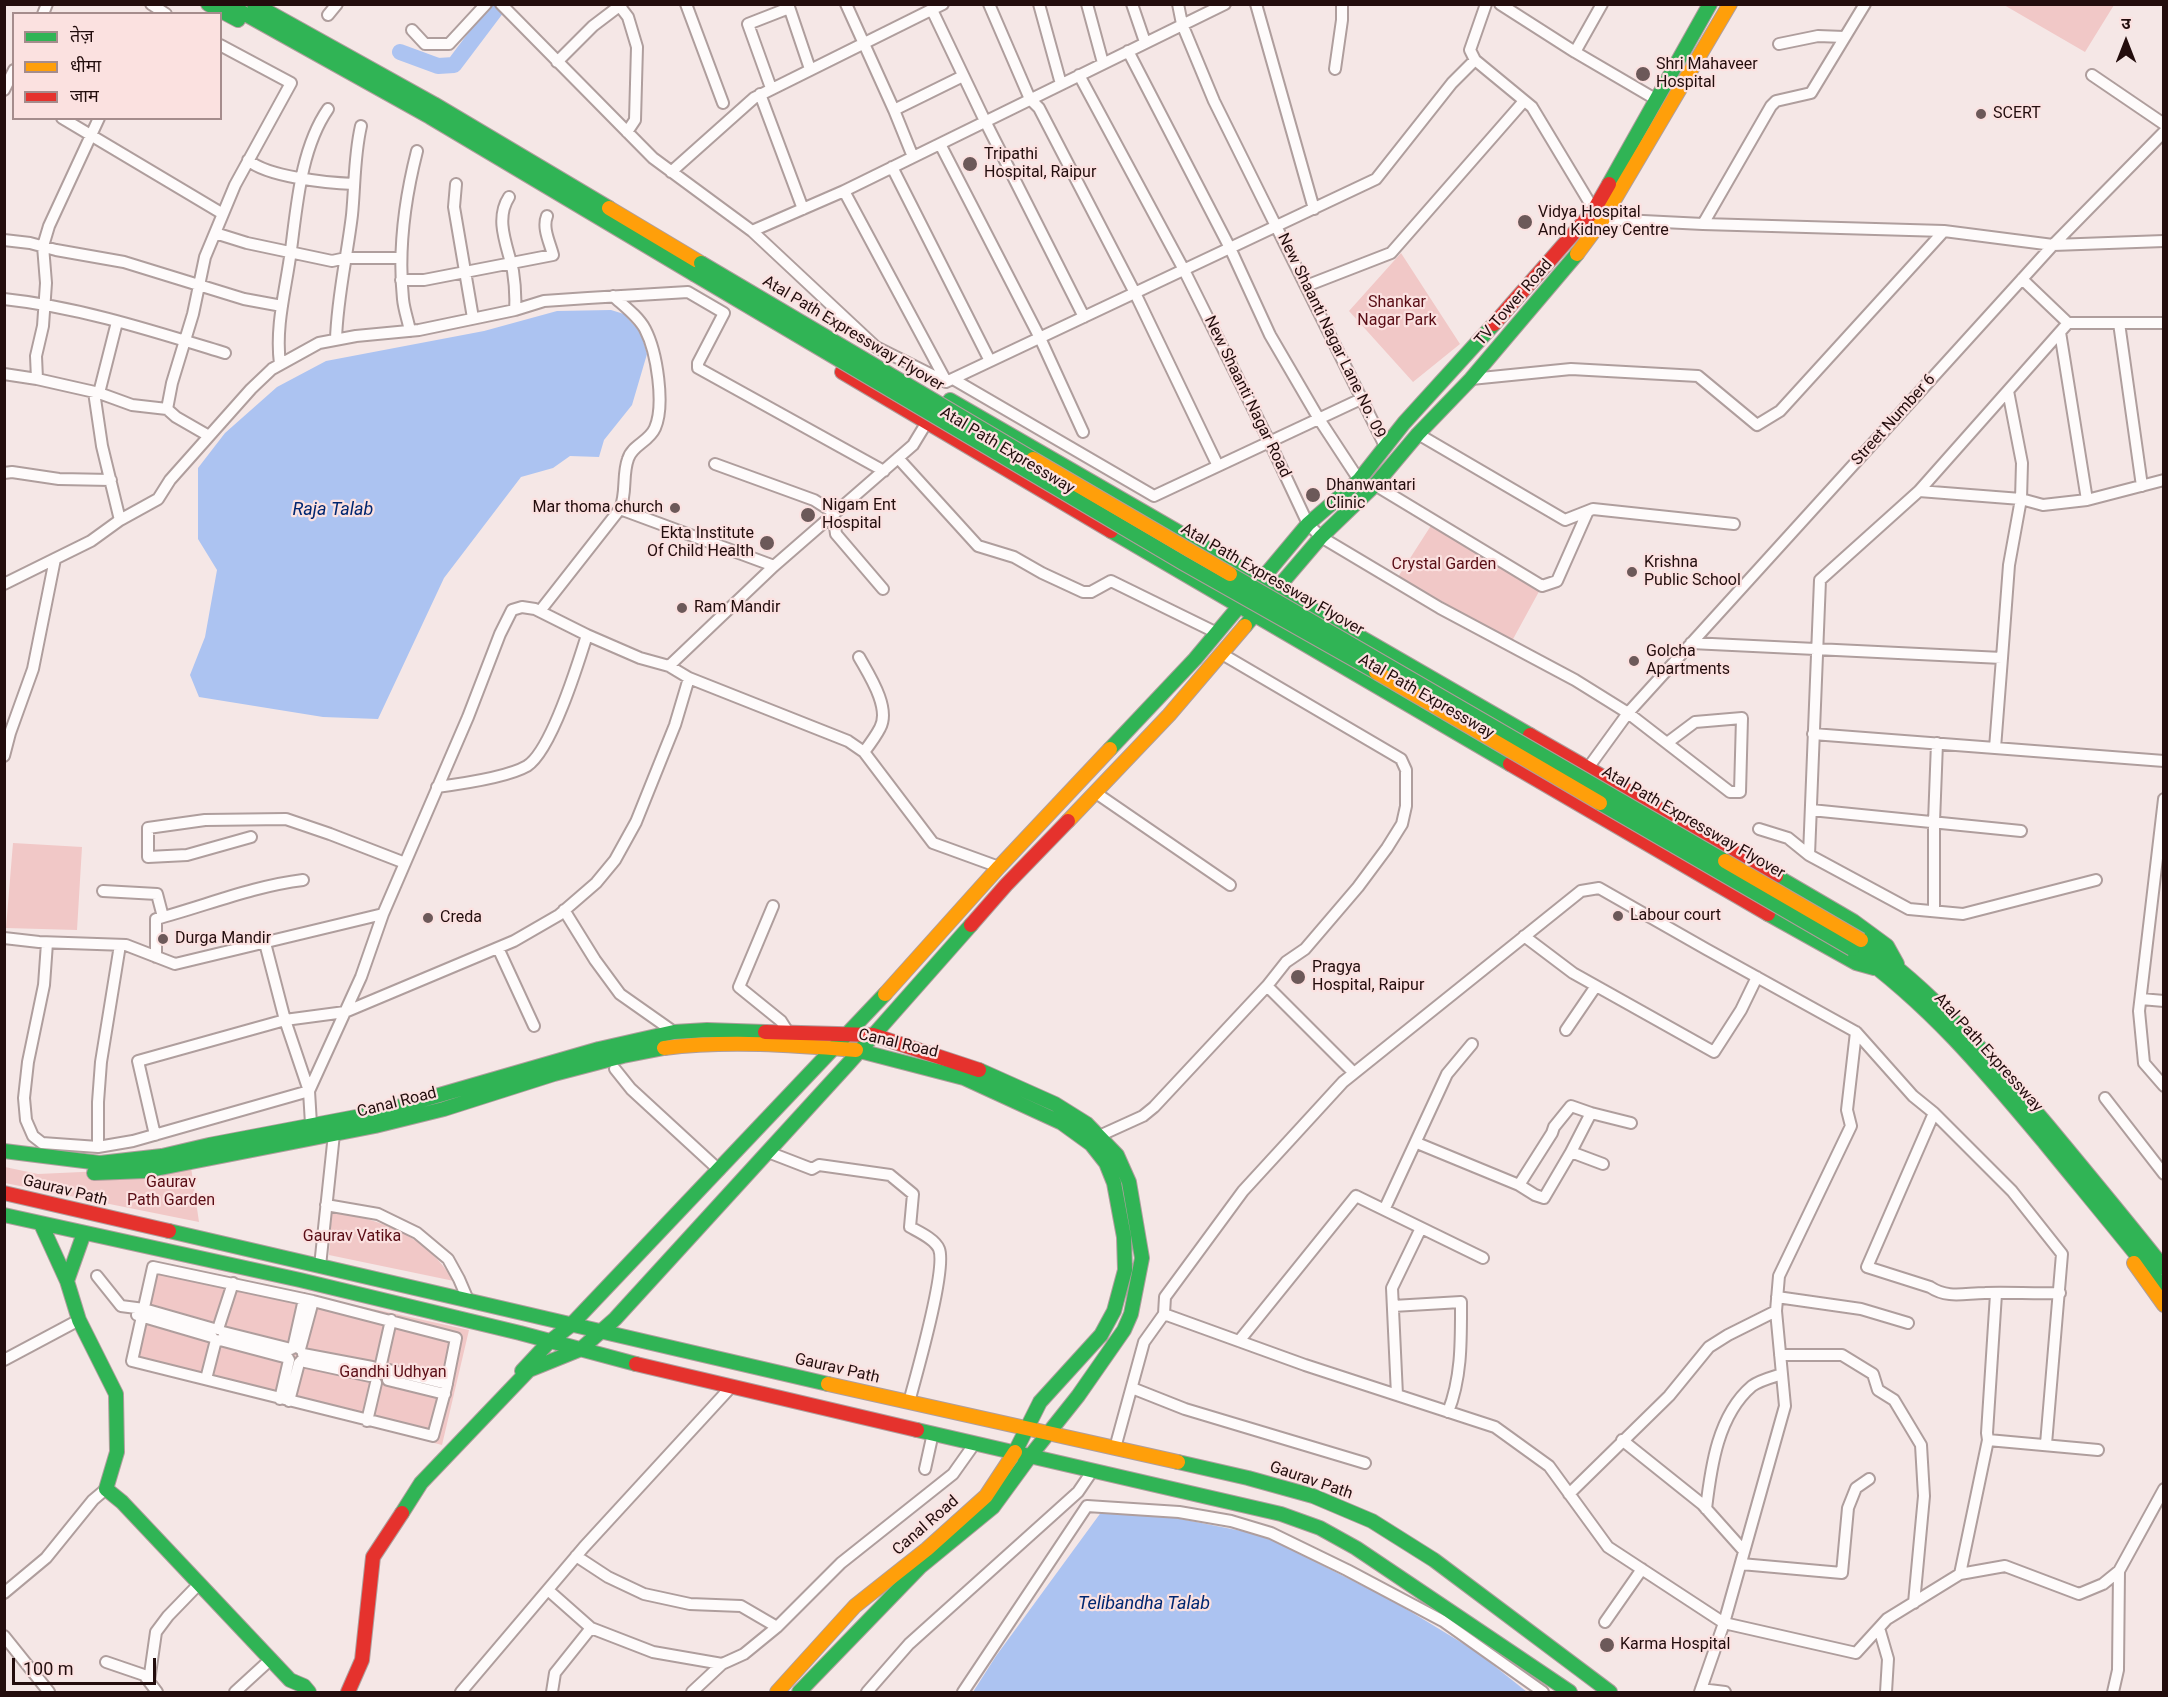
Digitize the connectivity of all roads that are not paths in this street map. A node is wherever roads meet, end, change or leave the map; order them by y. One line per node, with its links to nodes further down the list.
1 (208, 4): 25 (main road)
2 (337, 4): 26 (street)
3 (486, 4): 28 (street)
4 (501, 4): 37 (street)
5 (686, 4): 50 (street)
6 (846, 4): 31 (street)
7 (989, 4): 47 (street)
8 (1039, 4): 44 (street)
9 (1087, 4): 38 (street)
10 (1132, 4): 30 (street)
11 (1178, 4): 27 (street, New Shaanti Nagar Lane No. 09)
12 (1225, 4): 27 (street)
13 (1256, 4): 73 (street)
14 (1342, 4): 40 (street)
15 (1486, 4): 36 (street)
16 (1500, 4): 35 (street)
17 (1730, 4): 75 (main road, TV Tower Road)
18 (1865, 4): 29 (street)
19 (620, 5): 37 (street); 58 (street)
20 (1599, 5): 35 (street)
21 (1709, 5): 48 (main road, TV Tower Road)
22 (789, 6): 39 (street); 45 (street)
23 (938, 7): 31 (street); 43 (street)
24 (233, 8): 25 (main road)
25 (259, 10): 79 (main road)
26 (328, 15)
27 (1182, 24): 30 (street); 78 (street, New Shaanti Nagar Lane No. 09)
28 (412, 30)
29 (1844, 38): 32 (street); 77 (street)
30 (1145, 42): 34 (street)
31 (864, 43): 39 (street); 52 (street)
32 (1779, 44)
33 (222, 46): 64 (street)
34 (1128, 51): 38 (street); 87 (street)
35 (1575, 52): 48 (street)
36 (1475, 60): 49 (street); 73 (street)
37 (557, 62): 58 (street)
38 (1103, 63): 41 (street)
39 (810, 69): 45 (street)
40 (1335, 69)
41 (1079, 75): 44 (street); 92 (street, New Shaanti Nagar Road)
42 (2092, 75): 56 (street)
43 (963, 76): 52 (street); 55 (street)
44 (1061, 84): 47 (street)
45 (771, 88): 46 (street)
46 (760, 94): 66 (street); 72 (street)
47 (1030, 99): 55 (street); 98 (street)
48 (1657, 99): 75 (main road, TV Tower Road)
49 (1524, 101): 75 (street); 97 (street)
50 (723, 103)
51 (328, 109): 67 (street)
52 (894, 110): 63 (street)
53 (65, 120): 60 (street)
54 (98, 120): 60 (street)
55 (985, 121): 61 (street); 104 (street)
56 (2163, 124)
57 (361, 126): 68 (street)
58 (627, 132): 66 (street)
59 (2163, 132): 85 (street, Street Number 6)
60 (91, 135): 74 (street); 86 (street)
61 (940, 144): 63 (street); 111 (street)
62 (417, 151): 90 (street)
63 (913, 157): 65 (street)
64 (248, 160): 67 (street); 74 (street)
65 (892, 167): 70 (street); 115 (street)
66 (671, 172): 80 (street)
67 (303, 178): 68 (street); 88 (street)
68 (354, 184): 89 (street)
69 (456, 184): 93 (street)
70 (844, 191): 72 (street); 120 (street)
71 (509, 197): 91 (street)
72 (803, 209): 80 (street)
73 (1314, 209): 78 (street)
74 (223, 214): 82 (street)
75 (1598, 215): 77 (street); 119 (main road, TV Tower Road); 131 (main road, TV Tower Road)
76 (547, 216): 91 (street)
77 (1703, 224): 81 (street)
78 (1277, 226): 87 (street); 97 (street, New Shaanti Nagar Lane No. 09)
79 (627, 227): 126 (main road, Atal Path Expressway); 154 (main road, Atal Path Expressway); 205 (main road, Atal Path Expressway Flyover, bridge)
80 (752, 231): 120 (street)
81 (1944, 231): 85 (street); 119 (street)
82 (215, 233): 88 (street); 96 (street)
83 (4, 240): 86 (street)
84 (2163, 241): 85 (street)
85 (2053, 245): 94 (street, Street Number 6)
86 (43, 246): 96 (street); 101 (street)
87 (1230, 248): 92 (street); 125 (street)
88 (291, 251): 89 (street); 102 (street)
89 (346, 258): 90 (street); 112 (street)
90 (401, 258): 95 (street)
91 (511, 263): 93 (street); 103 (street)
92 (1184, 270): 98 (street); 130 (street, New Shaanti Nagar Road)
93 (464, 273): 95 (street); 105 (street)
94 (2022, 279): 109 (street); 163 (street, Street Number 6)
95 (401, 280): 110 (street)
96 (199, 285): 102 (street); 113 (street)
97 (1306, 286): 123 (street, New Shaanti Nagar Lane No. 09)
98 (1135, 293): 104 (street); 134 (street)
99 (613, 296): 103 (street); 135 (street); 145 (street)
100 (4, 299): 101 (street)
101 (44, 304): 106 (street); 118 (street)
102 (282, 306): 116 (street)
103 (515, 310): 105 (street)
104 (1084, 317): 111 (street)
105 (473, 318): 110 (street)
106 (117, 322): 113 (street); 122 (street)
107 (2119, 323): 108 (street); 109 (street); 141 (street)
108 (2163, 323)
109 (2064, 328): 121 (street); 144 (street)
110 (410, 331): 112 (street)
111 (1040, 338): 115 (street); 127 (street)
112 (336, 340): 116 (street)
113 (184, 341): 114 (street); 124 (street)
114 (225, 353)
115 (990, 361): 120 (street)
116 (280, 364): 129 (street)
117 (4, 375): 118 (street)
118 (37, 378): 122 (street)
119 (1471, 379): 128 (main road, TV Tower Road)
120 (950, 380): 134 (street)
121 (2008, 391): 142 (street); 143 (street)
122 (96, 393): 124 (street); 137 (street)
123 (1361, 399): 125 (street); 131 (street, New Shaanti Nagar Lane No. 09)
124 (167, 410): 129 (street)
125 (1319, 419): 130 (street); 138 (street)
126 (927, 422): 132 (street); 158 (main road, Atal Path Expressway)
127 (1083, 432)
128 (1418, 434): 140 (main road, TV Tower Road); 146 (street)
129 (209, 435): 148 (street)
130 (1270, 443): 134 (street); 149 (street, New Shaanti Nagar Road)
131 (1385, 446): 138 (main road, TV Tower Road)
132 (898, 458): 135 (street); 161 (street)
133 (715, 464): 147 (street)
134 (1218, 466)
135 (884, 471): 147 (street)
136 (4, 473): 137 (street)
137 (111, 480): 148 (street)
138 (1359, 480): 149 (main road, TV Tower Road)
139 (2163, 480): 141 (street)
140 (1375, 485): 146 (street); 151 (main road, TV Tower Road)
141 (2142, 486): 144 (street)
142 (1919, 491): 143 (street); 164 (street)
143 (2021, 499): 144 (street); 167 (street)
144 (2087, 500)
145 (620, 509): 153 (street); 159 (street)
146 (1587, 511): 150 (street)
147 (833, 514): 153 (street); 157 (street)
148 (120, 520): 152 (street)
149 (1308, 524): 151 (street); 154 (main road, TV Tower Road)
150 (1734, 524)
151 (1321, 537): 156 (main road, TV Tower Road); 172 (street)
152 (55, 559): 155 (street); 178 (street)
153 (774, 566): 169 (street)
154 (1262, 580): 156 (main road, Atal Path Expressway); 158 (main road, TV Tower Road)
155 (4, 585)
156 (1276, 588): 160 (main road, TV Tower Road); 180 (main road, Atal Path Expressway)
157 (883, 589)
158 (1239, 607): 160 (main road, Atal Path Expressway); 161 (main road, TV Tower Road)
159 (540, 611): 162 (street); 181 (street)
160 (1253, 616): 165 (main road, TV Tower Road); 210 (main road, Atal Path Expressway)
161 (1217, 633): 168 (main road, TV Tower Road)
162 (587, 635): 169 (street); 181 (street)
163 (1691, 643): 164 (street); 172 (street, Street Number 6)
164 (1817, 649): 167 (street); 173 (street)
165 (1222, 654): 170 (main road, TV Tower Road); 212 (street)
166 (859, 657): 177 (street)
167 (2002, 658): 176 (street)
168 (1194, 659): 170 (main road); 191 (main road, TV Tower Road)
169 (669, 666): 171 (street)
170 (1209, 670): 182 (main road, TV Tower Road)
171 (689, 678): 177 (street); 197 (street)
172 (1628, 713): 174 (street); 180 (street, Street Number 6)
173 (1813, 734): 175 (street); 184 (street)
174 (1667, 743): 174 (street)
175 (1937, 743): 176 (street); 185 (street)
176 (1995, 748): 179 (street)
177 (864, 752): 191 (street)
178 (4, 756)
179 (2163, 761)
180 (1588, 768): 209 (main road, Atal Path Expressway)
181 (437, 787): 190 (street)
182 (1096, 793): 194 (street); 224 (main road, TV Tower Road)
183 (2163, 799): 214 (street)
184 (1811, 810): 185 (street); 189 (street)
185 (1934, 822): 187 (street); 198 (street)
186 (1759, 829): 189 (street)
187 (2021, 831)
188 (251, 837): 190 (street)
189 (1809, 855): 198 (street)
190 (405, 863): 199 (street)
191 (999, 867): 223 (main road, TV Tower Road)
192 (303, 880): 200 (street)
193 (2096, 880): 198 (street)
194 (1230, 885)
195 (103, 891): 200 (street)
196 (773, 906): 221 (street)
197 (564, 910): 207 (street); 220 (street)
198 (1934, 911)
199 (383, 914): 204 (street); 216 (street)
200 (163, 917): 208 (street)
201 (1524, 936): 211 (street); 213 (street); 229 (street)
202 (6, 940): 203 (street)
203 (47, 942): 206 (street); 241 (street)
204 (266, 943): 208 (street); 217 (street)
205 (1857, 944): 209 (main road, Atal Path Expressway Flyover); 210 (main road, Atal Path Expressway Flyover)
206 (120, 945): 208 (street); 241 (street)
207 (498, 948): 216 (street); 218 (street)
208 (156, 957)
209 (1898, 965): 253 (main road, Atal Path Expressway)
210 (1885, 971): 253 (main road, Atal Path Expressway)
211 (1757, 977): 213 (street); 222 (street)
212 (1267, 986): 229 (street); 239 (street)
213 (1596, 986): 219 (street)
214 (2141, 999): 215 (street); 230 (street)
215 (2163, 1001)
216 (345, 1012): 217 (street); 231 (street)
217 (285, 1020): 231 (street); 238 (street)
218 (534, 1026)
219 (1566, 1030)
220 (674, 1032): 221 (main road); 236 (main road)
221 (788, 1032): 223 (main road)
222 (1856, 1032): 234 (street); 267 (street)
223 (848, 1035): 224 (main road); 226 (main road, TV Tower Road)
224 (873, 1035): 227 (main road, TV Tower Road); 239 (main road)
225 (1472, 1044): 240 (street)
226 (837, 1048): 227 (main road, Canal Road); 237 (main road, Canal Road); 247 (main road, TV Tower Road)
227 (860, 1050): 239 (main road, Canal Road); 243 (main road, TV Tower Road)
228 (615, 1069): 247 (street)
229 (1354, 1073): 274 (street)
230 (2163, 1086)
231 (309, 1090): 236 (street); 238 (street)
232 (2105, 1098): 248 (street)
233 (1591, 1113): 235 (street); 244 (street); 249 (street)
234 (1934, 1113): 265 (street); 266 (street)
235 (1630, 1123)
236 (310, 1124): 237 (street); 242 (main road)
237 (334, 1134): 245 (main road, Canal Road); 251 (street)
238 (155, 1135): 241 (street)
239 (1095, 1140): 298 (main road, Canal Road); 300 (main road, Canal Road)
240 (1417, 1143): 249 (street); 252 (street)
241 (98, 1147)
242 (4, 1151)
243 (768, 1152): 279 (main road, TV Tower Road); 295 (street)
244 (1571, 1152): 246 (street); 249 (street)
245 (4, 1160)
246 (1604, 1164)
247 (719, 1170): 278 (main road, TV Tower Road)
248 (2163, 1174)
249 (1519, 1185)
250 (4, 1193): 260 (main road, Gaurav Path)
251 (326, 1205): 260 (street); 269 (street)
252 (1385, 1209): 256 (street); 281 (street)
253 (2111, 1214): 259 (main road, Atal Path Expressway); 259 (main road); 270 (main road)
254 (4, 1215): 255 (main road)
255 (41, 1224): 257 (main road); 262 (main road)
256 (1421, 1228): 258 (street); 271 (street)
257 (84, 1233): 262 (main road); 282 (main road)
258 (1483, 1258)
259 (2157, 1262): 264 (main road)
260 (320, 1266): 269 (main road, Gaurav Path)
261 (97, 1276): 273 (street)
262 (67, 1281): 275 (main road)
263 (233, 1283): 268 (street); 273 (street); 280 (street)
264 (2163, 1289)
265 (2060, 1293): 266 (street); 304 (street)
266 (1996, 1294): 302 (street)
267 (1777, 1297): 272 (street); 277 (street)
268 (308, 1300): 276 (street); 284 (street)
269 (468, 1300): 278 (main road, Gaurav Path)
270 (2163, 1305)
271 (1393, 1306): 293 (street); 296 (street)
272 (1776, 1311): 285 (street); 301 (street)
273 (143, 1313): 280 (street); 289 (street)
274 (1164, 1314): 281 (street); 292 (street)
275 (79, 1320): 286 (street); 313 (main road)
276 (390, 1320): 287 (street); 290 (street)
277 (1908, 1323)
278 (570, 1326): 279 (main road, Gaurav Path); 282 (main road, TV Tower Road)
279 (600, 1332): 283 (main road, TV Tower Road); 295 (main road, Gaurav Path)
280 (217, 1335): 284 (street); 289 (street)
281 (1239, 1341): 293 (street)
282 (549, 1342): 283 (main road); 343 (main road, TV Tower Road)
283 (581, 1349): 291 (main road); 344 (main road, TV Tower Road)
284 (295, 1355): 287 (street); 294 (street)
285 (1780, 1355): 288 (street); 326 (street)
286 (4, 1360)
287 (380, 1373): 290 (street); 297 (street)
288 (1782, 1374): 316 (street); 317 (street)
289 (206, 1379): 294 (street)
290 (448, 1388): 297 (street)
291 (731, 1388): 299 (main road); 318 (street)
292 (1132, 1388): 305 (street); 309 (street)
293 (1397, 1395): 296 (street)
294 (284, 1400): 297 (street)
295 (909, 1402): 298 (main road, Gaurav Path)
296 (1448, 1412): 315 (street)
297 (367, 1421)
298 (1026, 1429): 300 (main road, Gaurav Path); 307 (main road, Canal Road)
299 (933, 1433): 303 (main road); 310 (street)
300 (1049, 1433): 305 (main road, Gaurav Path); 308 (main road, Canal Road)
301 (1622, 1440): 315 (street); 316 (street)
302 (1988, 1440): 304 (street); 322 (street)
303 (975, 1443): 307 (main road); 329 (street)
304 (2046, 1444): 306 (street)
305 (1115, 1448): 354 (main road, Gaurav Path)
306 (2098, 1450)
307 (1016, 1452): 308 (main road); 348 (main road, Canal Road)
308 (1031, 1455): 311 (main road); 349 (main road, Canal Road)
309 (1365, 1463)
310 (925, 1469)
311 (1093, 1470): 350 (street); 353 (main road)
312 (1869, 1479): 319 (street)
313 (106, 1489): 323 (main road); 325 (street)
314 (2163, 1489): 321 (street)
315 (1569, 1494): 320 (street)
316 (1706, 1509): 317 (street)
317 (1744, 1551): 319 (street)
318 (576, 1556): 324 (street); 329 (street)
319 (1741, 1564): 328 (street)
320 (1642, 1569): 327 (street); 328 (street)
321 (2119, 1570): 322 (street); 357 (street)
322 (1960, 1574): 326 (street)
323 (199, 1584): 333 (main road); 336 (street)
324 (548, 1590): 330 (street); 345 (street)
325 (4, 1593)
326 (1914, 1603): 331 (street)
327 (1605, 1622)
328 (1724, 1623): 331 (street); 338 (street)
329 (777, 1627): 335 (street)
330 (591, 1628): 335 (street); 346 (street)
331 (1879, 1628): 356 (street)
332 (4, 1636): 339 (street)
333 (271, 1659): 337 (main road); 341 (street)
334 (106, 1662): 336 (street)
335 (722, 1664): 347 (street)
336 (149, 1681): 340 (street)
337 (292, 1686): 342 (main road)
338 (1700, 1691): 355 (street)
339 (49, 1692)
340 (157, 1692)
341 (236, 1692)
342 (309, 1692)
343 (340, 1692)
344 (348, 1692)
345 (461, 1692)
346 (552, 1692)
347 (692, 1692)
348 (777, 1692)
349 (798, 1692)
350 (867, 1692)
351 (963, 1692): 352 (street)
352 (1543, 1692)
353 (1570, 1692)
354 (1610, 1692)
355 (1725, 1692)
356 (1886, 1692)
357 (2113, 1692)

